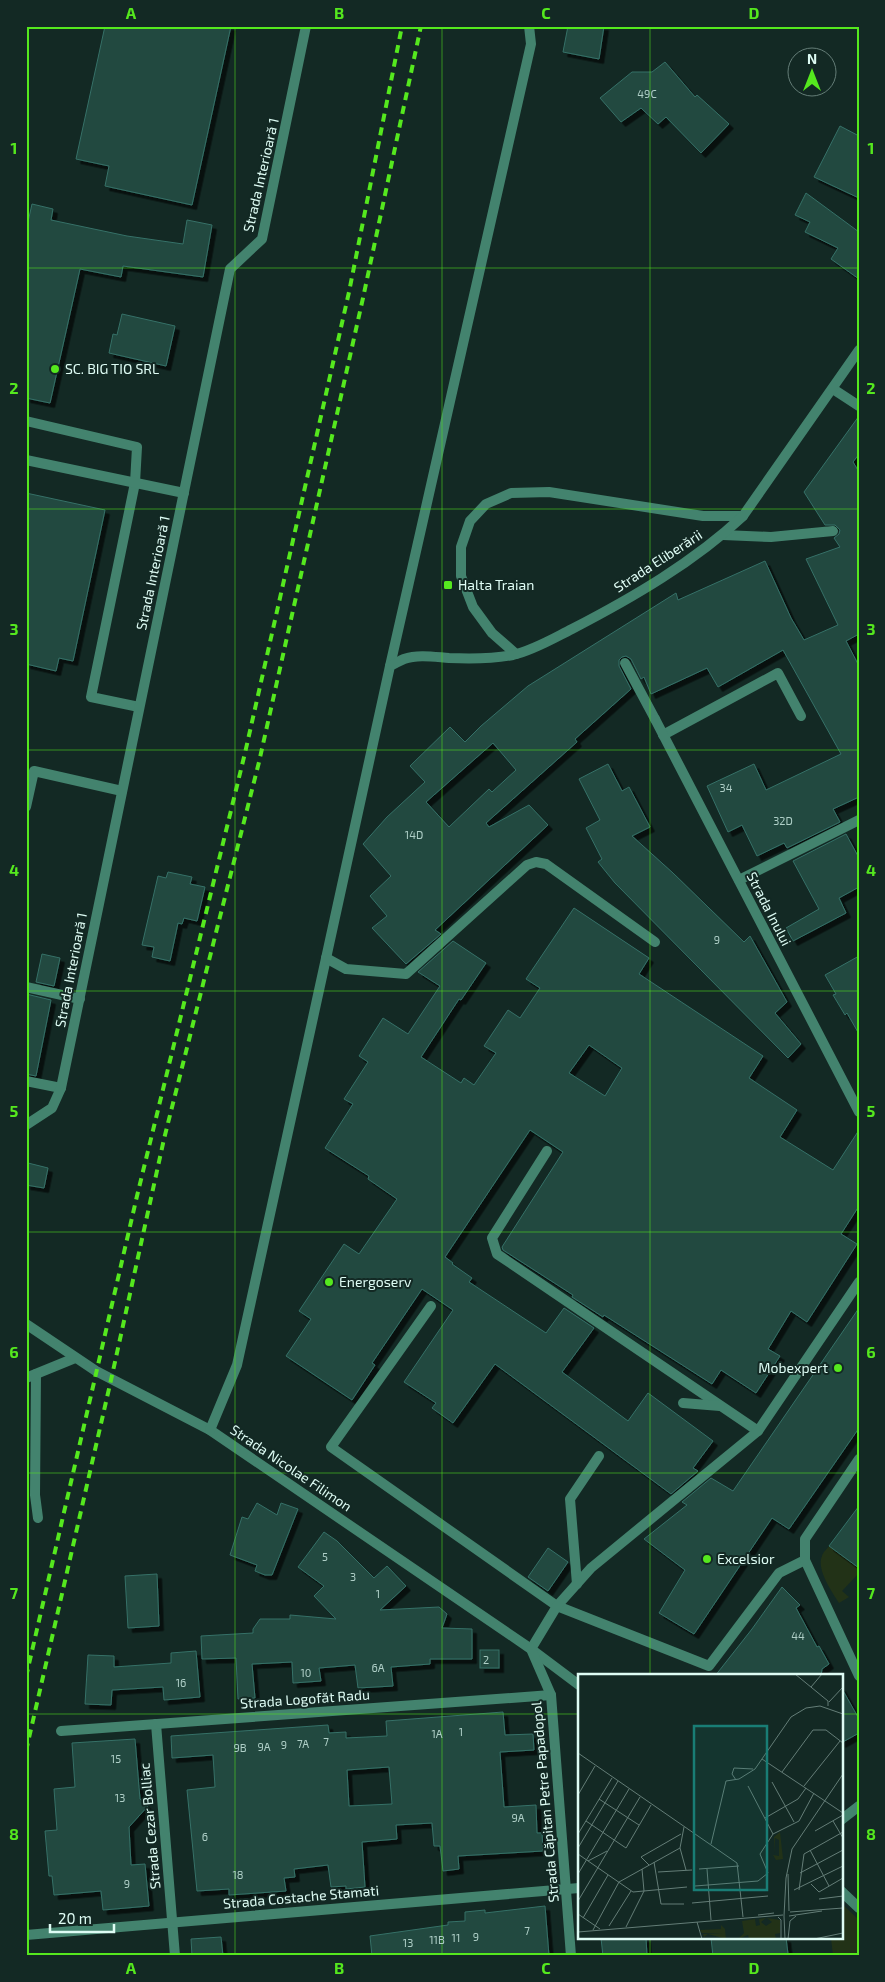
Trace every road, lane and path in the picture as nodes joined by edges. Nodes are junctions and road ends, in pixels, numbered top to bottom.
1 (306, 26) edge
2 (530, 26) edge
3 (859, 350) edge
4 (833, 389) junction
5 (859, 406) edge
6 (26, 420) edge
7 (26, 460) edge
8 (135, 483) junction
9 (184, 493) junction
10 (743, 516) junction
11 (833, 532) dead end
12 (723, 535) junction
13 (516, 654) junction
14 (625, 663) dead end
15 (390, 666) junction
16 (140, 707) junction
17 (801, 716) dead end
18 (663, 735) junction
19 (122, 791) junction
20 (26, 807) edge
21 (859, 820) edge
22 (739, 880) junction
23 (655, 942) dead end
24 (326, 958) junction
25 (26, 988) edge
26 (80, 998) junction
27 (26, 1081) edge
28 (61, 1088) junction
29 (859, 1112) edge
30 (26, 1125) edge
31 (547, 1151) dead end
32 (859, 1282) edge
33 (431, 1306) dead end
34 (26, 1324) edge
35 (75, 1358) junction
36 (31, 1376) edge
37 (683, 1404) dead end
38 (720, 1406) junction
39 (210, 1430) junction
40 (758, 1431) junction
41 (599, 1456) dead end
42 (859, 1459) edge
43 (38, 1518) dead end
44 (805, 1560) junction
45 (577, 1584) junction
46 (557, 1606) junction
47 (531, 1649) junction
48 (859, 1676) edge
49 (578, 1684) edge
50 (551, 1695) junction
51 (156, 1724) junction
52 (61, 1731) dead end
53 (859, 1806) edge
54 (842, 1819) edge
55 (578, 1888) edge
56 (566, 1889) junction
57 (842, 1893) edge
58 (859, 1908) edge
59 (172, 1922) junction
60 (26, 1935) edge
61 (174, 1956) edge
62 (571, 1956) edge

1 - 9 street, Strada Interioară 1
2 - 15 street
3 - 4 street, Strada Eliberării
4 - 5 street
4 - 10 street, Strada Eliberării
6 - 8 street
7 - 8 street
8 - 9 street
8 - 16 street
9 - 16 street, Strada Interioară 1
10 - 12 street, Strada Eliberării
10 - 13 street
11 - 12 street
12 - 13 street, Strada Eliberării
13 - 15 street, Strada Eliberării
14 - 18 street, Strada Inului
15 - 24 street
16 - 19 street, Strada Interioară 1
17 - 18 street
18 - 22 street, Strada Inului
19 - 20 street
19 - 26 street, Strada Interioară 1
21 - 22 street
22 - 29 street, Strada Inului
23 - 24 street
24 - 39 street
25 - 26 street
26 - 28 street, Strada Interioară 1
27 - 28 street
28 - 30 street, Strada Interioară 1
31 - 38 street
32 - 40 street
33 - 46 street
34 - 35 street, Strada Nicolae Filimon
35 - 36 street
35 - 39 street, Strada Nicolae Filimon
36 - 43 street
37 - 38 street
38 - 40 street
39 - 47 street, Strada Nicolae Filimon
40 - 45 street
41 - 45 street
42 - 44 street
44 - 46 street
44 - 48 street
45 - 46 street
46 - 47 street
47 - 49 street, Strada Nicolae Filimon
47 - 50 street, Strada Căpitan Petre Papadopol
50 - 51 street, Strada Logofăt Radu
50 - 56 street, Strada Căpitan Petre Papadopol
51 - 52 street, Strada Logofăt Radu
51 - 59 street, Strada Cezar Bolliac
53 - 54 street
55 - 56 street, Strada Costache Stamati
56 - 59 street, Strada Costache Stamati
56 - 62 street, Strada Căpitan Petre Papadopol
57 - 58 street
59 - 60 street, Strada Costache Stamati
59 - 61 street, Strada Cezar Bolliac

